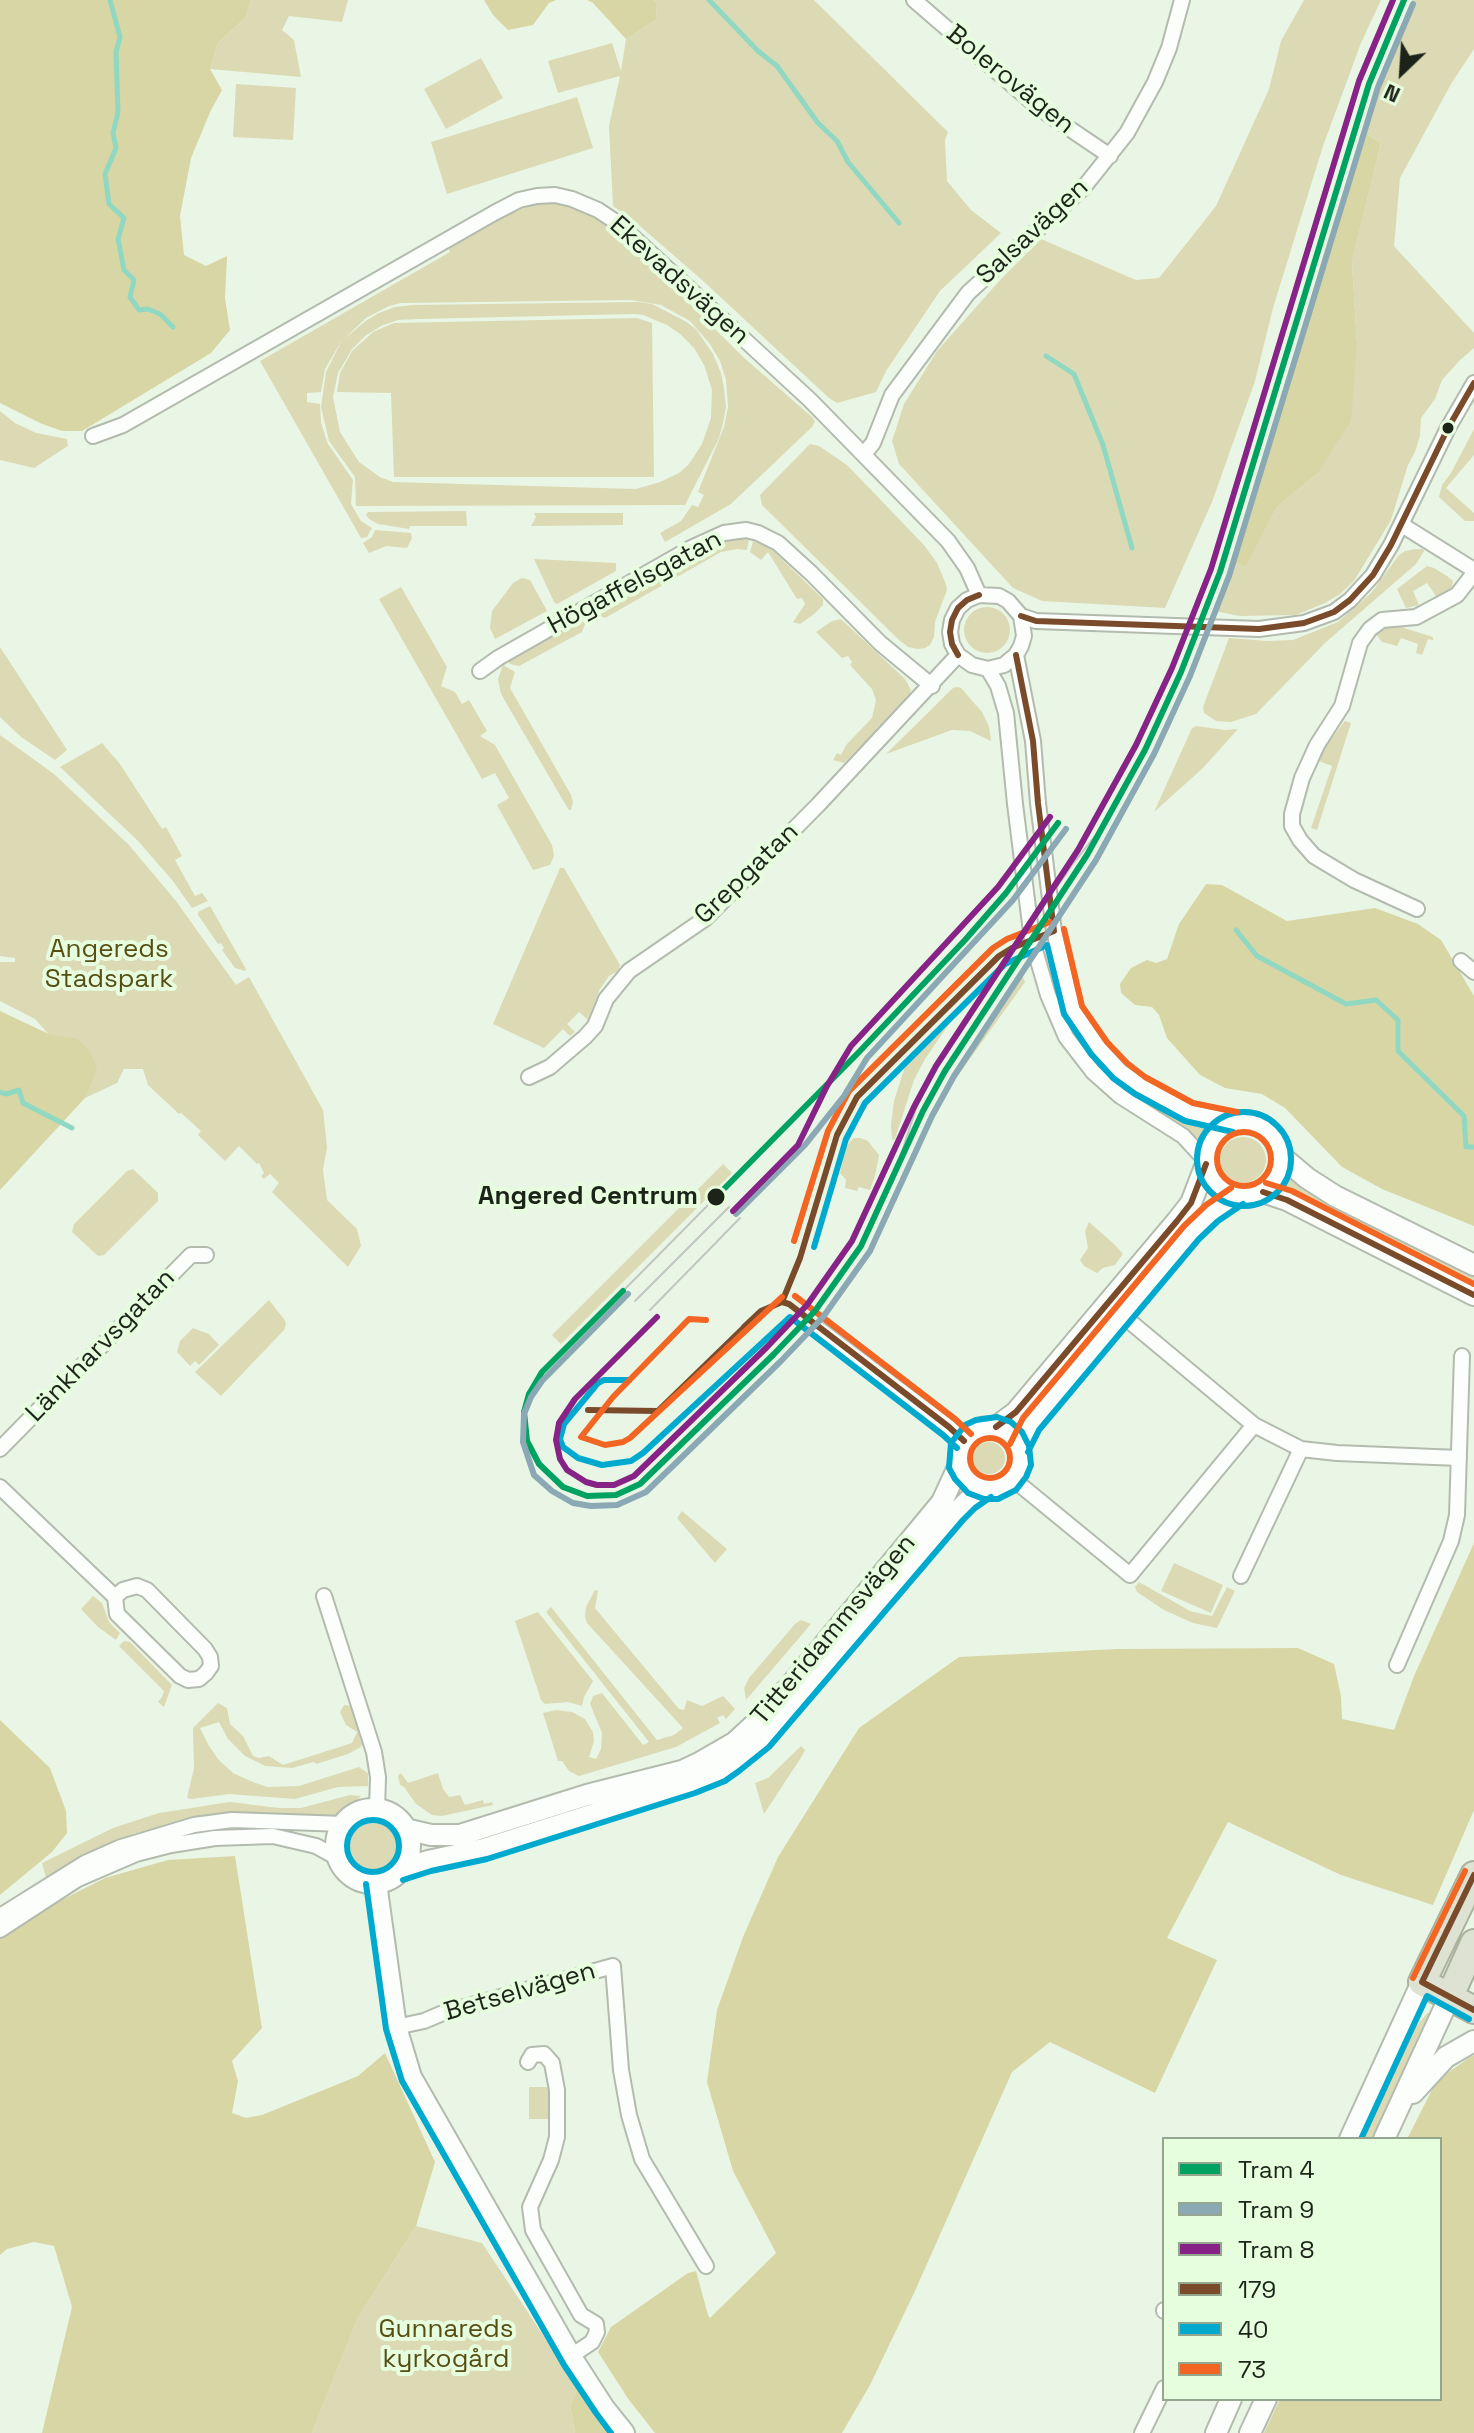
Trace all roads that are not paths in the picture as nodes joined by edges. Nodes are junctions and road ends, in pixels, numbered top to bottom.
1 (914, 0) edge
2 (1182, 0) edge
3 (1110, 156) junction
4 (1474, 383) edge
5 (93, 436) dead end
6 (864, 454) junction
7 (1402, 525) junction
8 (1474, 572) edge
9 (979, 595) junction
10 (1021, 616) junction
11 (958, 655) junction
12 (1016, 655) junction
13 (988, 669) junction
14 (480, 671) dead end
15 (932, 686) junction
16 (1417, 909) dead end
17 (1461, 961) dead end
18 (1474, 972) edge
19 (529, 1077) dead end
20 (1235, 1122) junction
21 (1282, 1157) junction
22 (1206, 1162) junction
23 (1263, 1192) junction
24 (1237, 1196) junction
25 (206, 1255) dead end
26 (1474, 1265) edge
27 (1474, 1295) edge
28 (1122, 1315) junction
29 (819, 1329) dead end
30 (1462, 1356) dead end
31 (1254, 1425) junction
32 (996, 1427) junction
33 (964, 1441) junction
34 (1019, 1448) junction
35 (0, 1449) edge
36 (1301, 1449) junction
37 (1459, 1458) junction
38 (959, 1465) junction
39 (1013, 1479) junction
40 (0, 1487) edge
41 (986, 1489) junction
42 (1241, 1576) dead end
43 (324, 1596) dead end
44 (115, 1597) junction
45 (1397, 1665) dead end
46 (377, 1810) junction
47 (344, 1824) junction
48 (405, 1829) junction
49 (338, 1858) junction
50 (400, 1871) junction
51 (1474, 1875) edge
52 (376, 1883) junction
53 (0, 1916) edge
54 (0, 1930) edge
55 (1474, 1943) edge
56 (1422, 1982) junction
57 (1450, 1996) junction
58 (1474, 2010) edge
59 (396, 2027) junction
60 (1474, 2041) edge
61 (528, 2062) dead end
62 (1388, 2131) edge
63 (1351, 2137) edge
64 (706, 2266) dead end
65 (571, 2356) junction
66 (1162, 2392) edge
67 (1230, 2401) edge
68 (1265, 2401) edge
69 (624, 2433) edge
70 (1142, 2433) edge
71 (1216, 2433) edge
72 (1250, 2433) edge

1 - 3 street, Bolerovägen
2 - 3 street, Salsavägen
3 - 6 street, Salsavägen
4 - 7 street
5 - 6 street, Ekevadsvägen
6 - 9 street, Ekevadsvägen
7 - 8 street
7 - 10 street
8 - 16 street
9 - 10 street
9 - 11 street
10 - 12 street
11 - 13 street
11 - 15 street, Grepgatan
12 - 13 street
12 - 20 street, bridge
13 - 22 street, bridge
14 - 15 street, Högaffelsgatan
15 - 19 street, Grepgatan
17 - 18 street
20 - 21 street
20 - 22 street
21 - 23 street
21 - 26 street
22 - 24 street
22 - 32 street
23 - 24 street
23 - 27 street
24 - 28 street
25 - 35 street, Länkharvsgatan
28 - 31 street
28 - 34 street
29 - 33 street
30 - 37 street
31 - 36 street
31 - 39 street
32 - 33 street
32 - 34 street
33 - 38 street
34 - 39 street
36 - 37 street
36 - 42 street
37 - 45 street
38 - 41 street
38 - 48 street, Titteridammsvägen
39 - 41 street
40 - 44 street
41 - 50 street, Titteridammsvägen
43 - 46 street
44 - 44 street
46 - 47 street
46 - 48 street
47 - 49 street
47 - 53 street
48 - 50 street
49 - 52 street
49 - 54 street
50 - 52 street
51 - 56 highway
52 - 59 street
55 - 57 highway
56 - 57 highway
56 - 63 street
57 - 58 highway
57 - 62 street
59 - 64 street, Betselvägen
59 - 65 street
60 - 62 street
61 - 65 street
65 - 69 street
66 - 70 street
67 - 71 street
68 - 72 street

